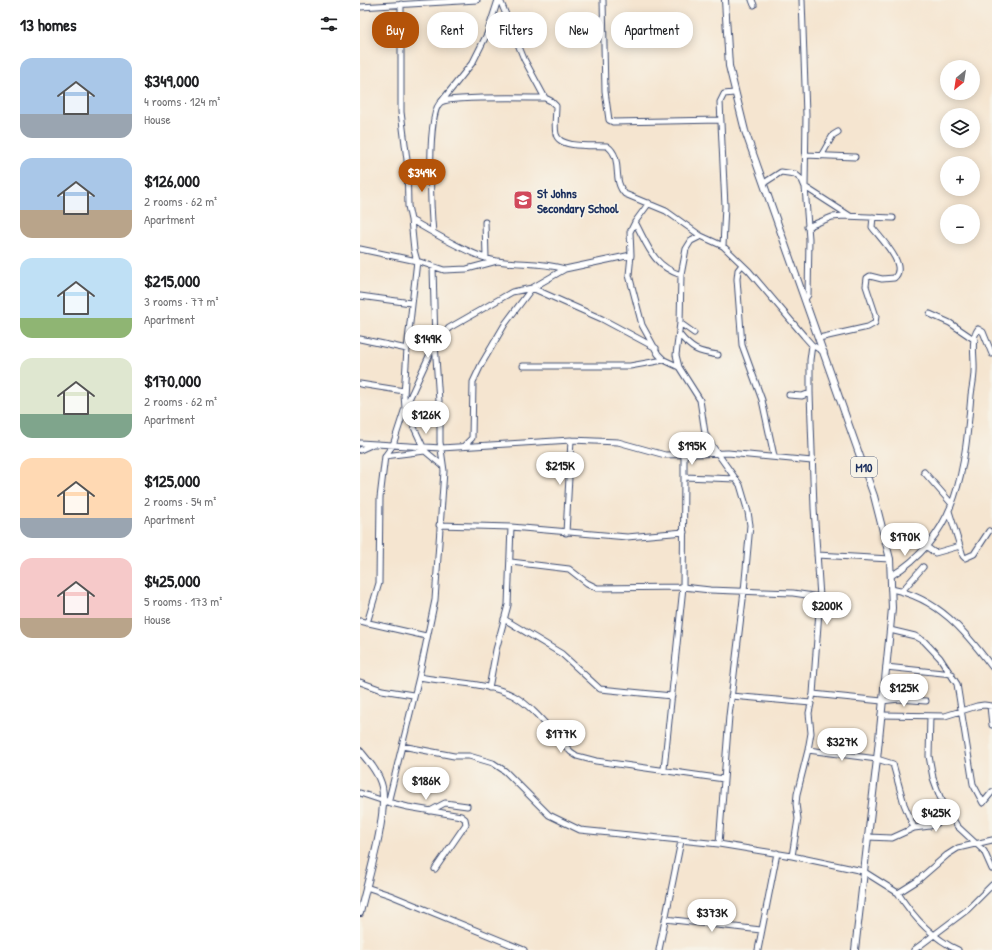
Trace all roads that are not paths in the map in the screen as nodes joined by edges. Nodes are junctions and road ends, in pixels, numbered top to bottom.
1 (477, 0) edge
2 (499, 0) edge
3 (603, 0) edge
4 (726, 0) edge
5 (802, 0) edge
6 (401, 4) junction
7 (360, 7) edge
8 (734, 93) junction
9 (545, 98) junction
10 (441, 102) junction
11 (721, 120) junction
12 (838, 132) dead end
13 (805, 155) junction
14 (821, 156) junction
15 (855, 157) dead end
16 (764, 183) junction
17 (805, 187) junction
18 (649, 203) junction
19 (850, 216) junction
20 (873, 217) junction
21 (893, 218) dead end
22 (411, 220) junction
23 (485, 222) dead end
24 (635, 222) junction
25 (807, 227) junction
26 (432, 232) junction
27 (701, 236) junction
28 (723, 246) junction
29 (360, 249) edge
30 (631, 255) junction
31 (486, 258) junction
32 (417, 261) junction
33 (497, 261) junction
34 (742, 265) junction
35 (434, 267) junction
36 (565, 269) junction
37 (682, 276) junction
38 (532, 288) junction
39 (360, 296) edge
40 (805, 299) junction
41 (411, 303) junction
42 (930, 314) dead end
43 (680, 323) junction
44 (694, 333) dead end
45 (679, 334) junction
46 (820, 338) junction
47 (360, 339) edge
48 (974, 340) junction
49 (435, 343) junction
50 (812, 345) junction
51 (656, 348) junction
52 (407, 349) junction
53 (825, 352) junction
54 (992, 354) edge
55 (718, 356) dead end
56 (664, 360) junction
57 (523, 366) dead end
58 (679, 367) junction
59 (360, 384) edge
60 (404, 390) junction
61 (810, 393) junction
62 (788, 395) dead end
63 (405, 408) junction
64 (571, 440) junction
65 (360, 443) edge
66 (372, 445) junction
67 (394, 445) junction
68 (464, 446) junction
69 (441, 448) junction
70 (424, 449) junction
71 (360, 450) edge
72 (717, 454) junction
73 (684, 455) junction
74 (385, 456) junction
75 (774, 456) junction
76 (812, 461) junction
77 (443, 466) junction
78 (924, 472) dead end
79 (684, 477) junction
80 (736, 479) junction
81 (951, 503) junction
82 (949, 511) junction
83 (439, 525) junction
84 (511, 527) junction
85 (989, 531) dead end
86 (684, 532) junction
87 (566, 533) junction
88 (960, 546) junction
89 (927, 547) junction
90 (817, 555) junction
91 (890, 559) junction
92 (511, 562) junction
93 (923, 567) dead end
94 (891, 576) junction
95 (683, 587) junction
96 (891, 588) junction
97 (744, 591) junction
98 (902, 591) junction
99 (820, 597) junction
100 (504, 618) junction
101 (360, 621) edge
102 (367, 623) junction
103 (890, 630) junction
104 (426, 636) junction
105 (992, 667) edge
106 (886, 668) junction
107 (952, 674) junction
108 (419, 677) junction
109 (360, 682) edge
110 (489, 688) junction
111 (813, 694) junction
112 (413, 695) junction
113 (672, 696) junction
114 (731, 696) junction
115 (882, 700) junction
116 (926, 701) dead end
117 (811, 703) junction
118 (991, 706) edge
119 (962, 711) junction
120 (881, 715) junction
121 (930, 716) junction
122 (992, 725) edge
123 (402, 746) junction
124 (808, 750) junction
125 (361, 753) edge
126 (877, 758) junction
127 (664, 769) junction
128 (724, 779) junction
129 (992, 792) edge
130 (360, 793) edge
131 (385, 801) junction
132 (467, 806) dead end
133 (430, 811) junction
134 (952, 817) junction
135 (914, 828) junction
136 (867, 837) junction
137 (992, 840) edge
138 (680, 841) junction
139 (719, 844) junction
140 (978, 844) junction
141 (777, 853) junction
142 (792, 856) junction
143 (435, 869) dead end
144 (992, 869) edge
145 (863, 871) junction
146 (992, 885) edge
147 (366, 887) junction
148 (898, 893) junction
149 (360, 913) edge
150 (665, 919) junction
151 (761, 930) junction
152 (935, 936) junction
153 (524, 950) edge
154 (659, 950) edge
155 (758, 950) edge
156 (855, 950) edge
157 (914, 950) edge
158 (958, 950) edge

1 - 6 street
2 - 9 street
2 - 10 street
3 - 11 street
4 - 8 main road, M10
5 - 13 street
6 - 7 street
6 - 22 street
8 - 11 street
8 - 16 main road, M10
9 - 10 street
9 - 18 street
10 - 26 street
11 - 28 street
12 - 14 street
13 - 14 street
13 - 17 street
14 - 15 street
16 - 17 street
16 - 40 main road, M10
17 - 19 street
17 - 25 street
18 - 24 street
18 - 27 street
19 - 20 street
19 - 25 street
20 - 21 street
20 - 46 street
22 - 26 street
22 - 32 street
23 - 31 street
24 - 30 street
24 - 37 street
25 - 40 street
26 - 31 street
27 - 28 street
27 - 37 street
28 - 34 street
29 - 32 street
30 - 36 street
30 - 51 street
31 - 33 street
32 - 35 street
32 - 41 street
33 - 35 street
33 - 36 street
34 - 50 street
34 - 75 street
35 - 49 street
36 - 38 street
37 - 43 street
38 - 49 street
38 - 51 street
38 - 68 street
39 - 41 street
40 - 46 main road, M10
41 - 52 street
42 - 48 street
43 - 44 street
43 - 45 street
45 - 55 street
45 - 58 street
46 - 53 main road, M10
47 - 52 street
48 - 54 street
48 - 81 street
49 - 63 street
49 - 69 street
50 - 53 street
50 - 61 street
51 - 56 street
52 - 60 street
53 - 91 main road, M10
56 - 57 street
56 - 58 street
58 - 72 street
59 - 60 street
60 - 63 street
61 - 62 street
61 - 76 street
63 - 67 street
63 - 70 street
64 - 68 street
64 - 73 street
64 - 87 street
65 - 66 street
66 - 67 street
66 - 71 street
67 - 70 street
67 - 74 street
68 - 69 street
69 - 70 street
69 - 77 street
70 - 74 street
70 - 77 street
72 - 73 street
72 - 75 street
72 - 80 street
73 - 79 street
74 - 102 street
75 - 76 street
76 - 90 street
77 - 83 street
78 - 81 street
79 - 80 street
79 - 86 street
80 - 97 street
81 - 82 street
82 - 88 street
82 - 89 street
83 - 84 street
83 - 104 street
84 - 87 street
84 - 92 street
85 - 88 street
86 - 87 street
86 - 95 street
88 - 89 street
89 - 94 street
90 - 91 street
90 - 99 street
91 - 94 main road, M10
92 - 95 street
92 - 100 street
93 - 98 street
94 - 96 main road, M10
95 - 97 street
95 - 113 street
96 - 98 street
96 - 103 main road, M10
97 - 99 street
97 - 114 street
98 - 105 street
99 - 111 street
100 - 110 street
100 - 113 street
101 - 102 street
102 - 104 street
103 - 106 main road, M10
103 - 107 street
104 - 108 street
106 - 107 street
106 - 115 main road, M10
107 - 119 street
108 - 110 street
108 - 112 street
109 - 112 street
110 - 127 street
111 - 115 street
111 - 117 street
112 - 123 street
113 - 127 street
114 - 117 street
114 - 128 street
115 - 116 street
115 - 120 main road, M10
117 - 124 street
118 - 119 street
118 - 122 street
119 - 121 street
119 - 129 street
120 - 121 street
120 - 126 main road, M10
121 - 134 street
123 - 131 street
123 - 138 street
124 - 126 street
124 - 142 street
125 - 131 main road
126 - 135 street
126 - 136 main road, M10
127 - 128 street
128 - 139 street
130 - 131 street
131 - 133 street
131 - 147 main road
132 - 133 street
133 - 143 street
134 - 135 street
134 - 140 street
135 - 136 street
136 - 145 main road, M10
137 - 140 street
138 - 139 street
138 - 150 street
139 - 141 street
140 - 144 street
140 - 148 street
141 - 142 street
141 - 151 street
142 - 145 street
145 - 148 street
145 - 156 main road, M10
146 - 152 street
147 - 149 main road
147 - 153 street
148 - 152 street
150 - 151 street
150 - 154 street
151 - 155 street
152 - 157 street
152 - 158 street

